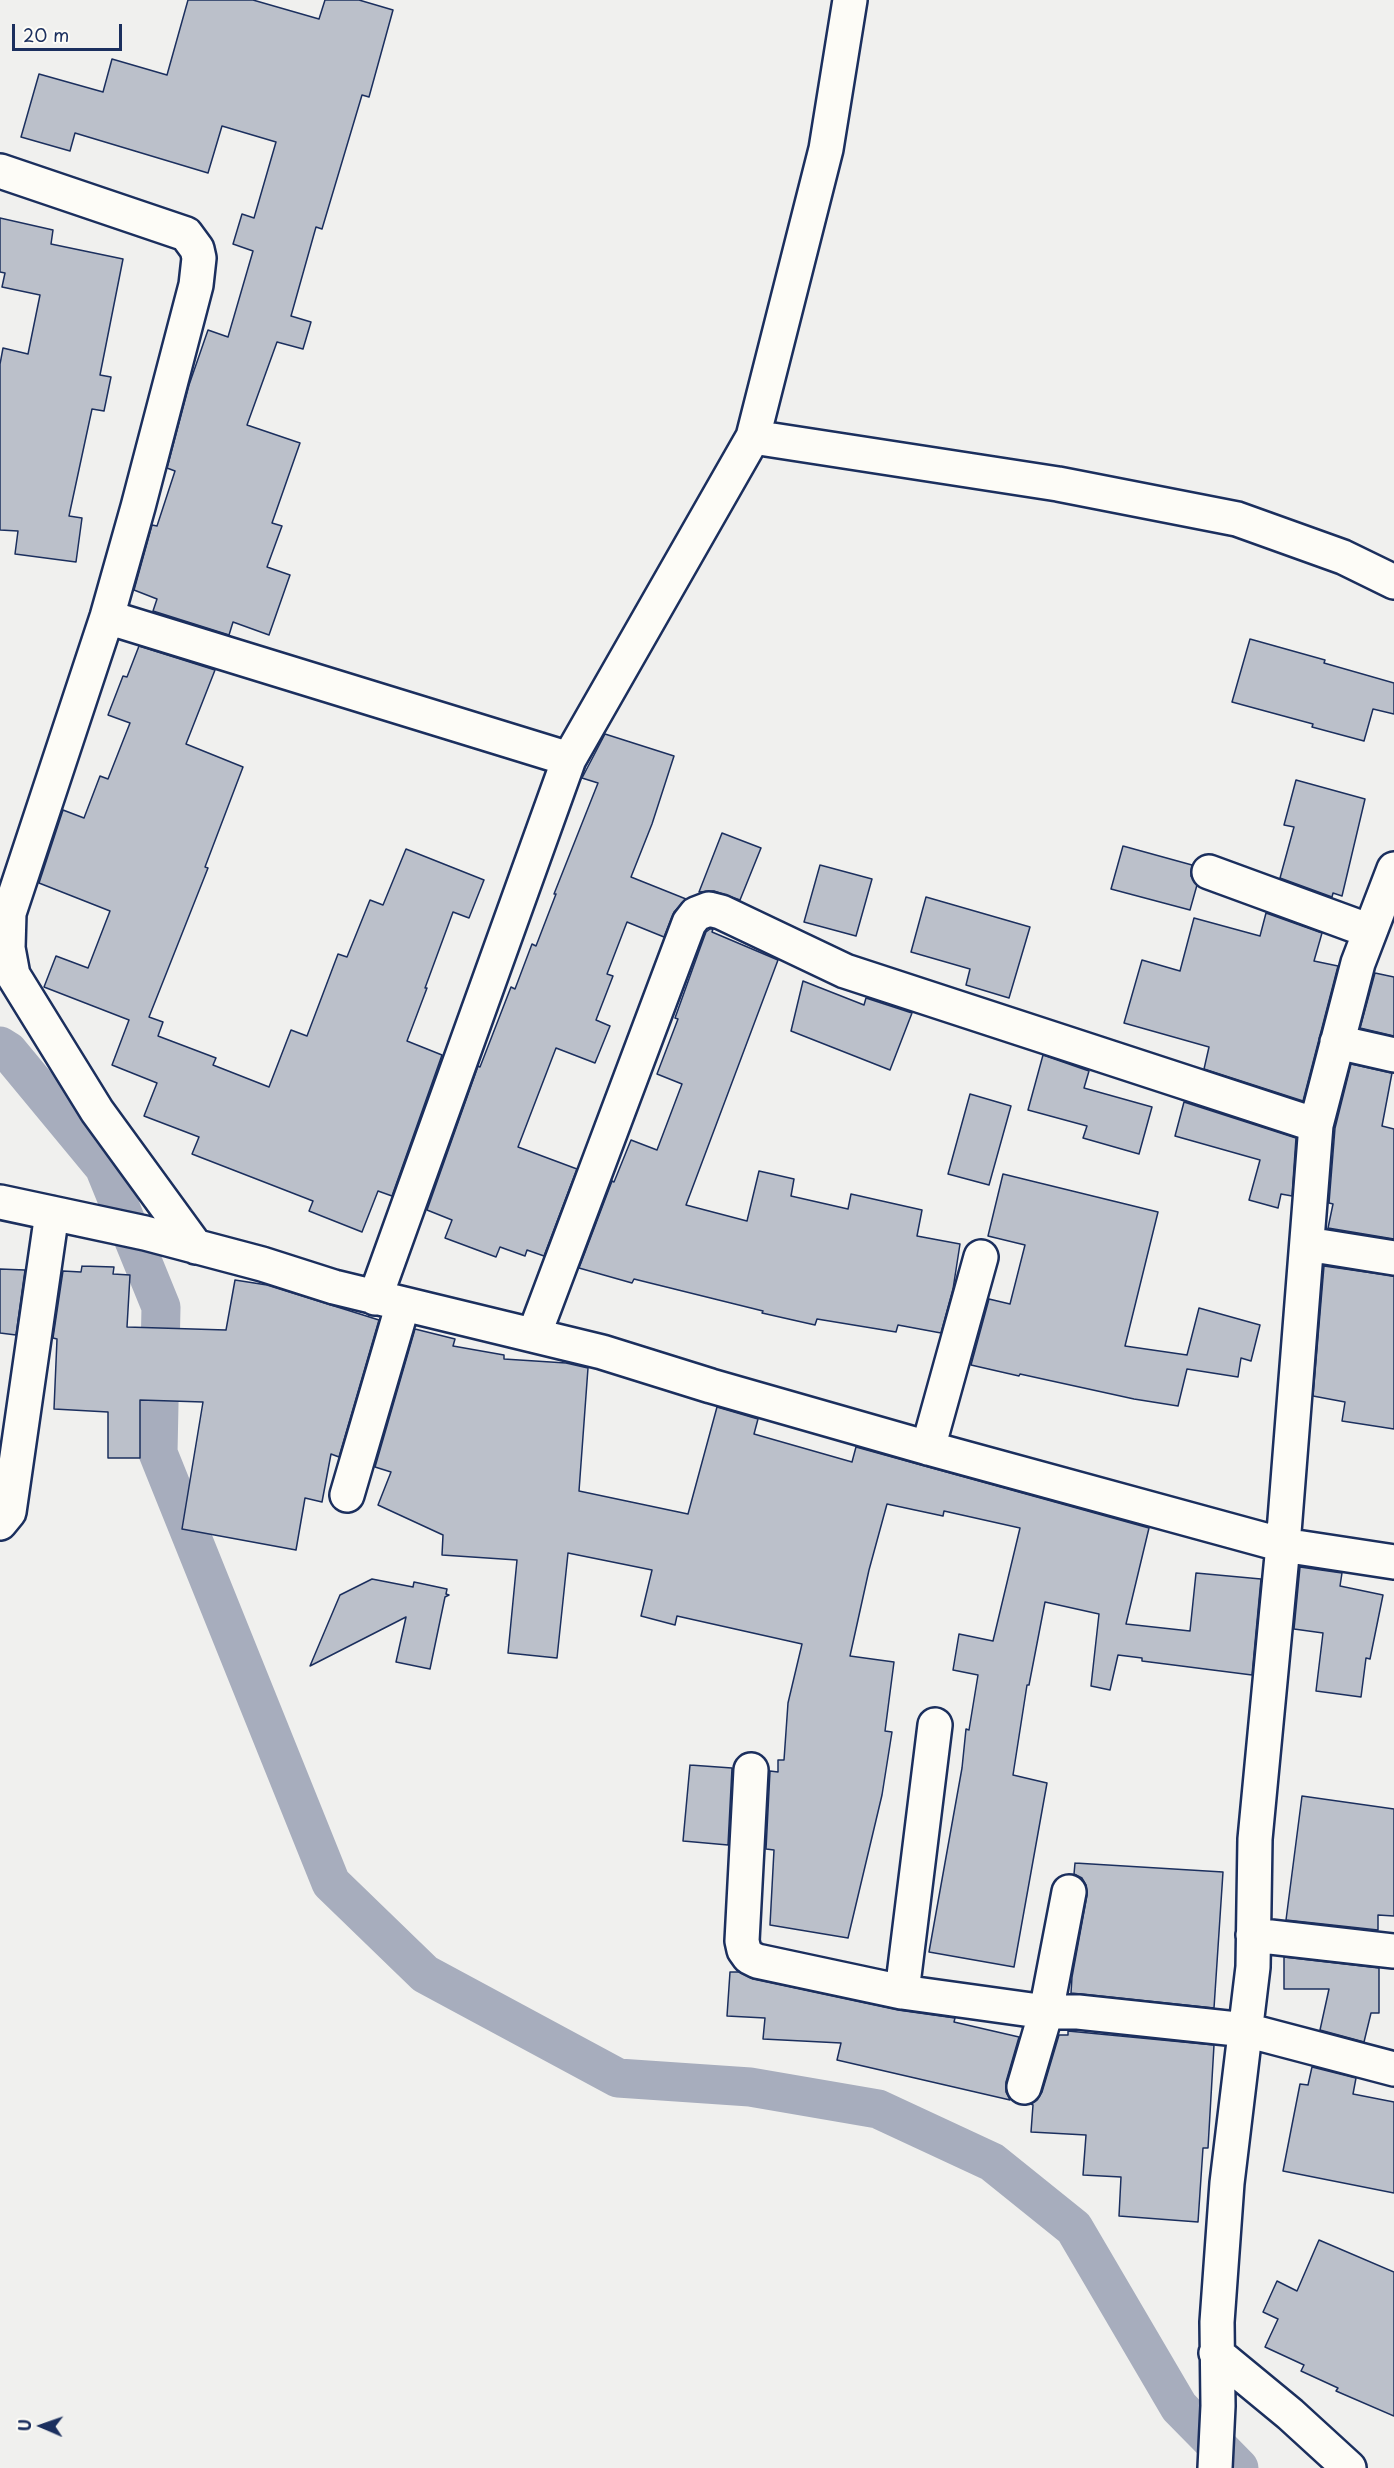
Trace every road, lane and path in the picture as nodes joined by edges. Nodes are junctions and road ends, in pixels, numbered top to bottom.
1 (850, 0) edge
2 (0, 171) edge
3 (753, 437) junction
4 (1394, 582) edge
5 (107, 617) junction
6 (570, 759) junction
7 (1394, 870) edge
8 (1209, 872) dead end
9 (1370, 931) junction
10 (1337, 1042) junction
11 (1394, 1055) edge
12 (1316, 1125) junction
13 (0, 1203) edge
14 (67, 1216) junction
15 (1307, 1244) junction
16 (196, 1247) junction
17 (981, 1257) dead end
18 (1394, 1258) edge
19 (389, 1301) junction
20 (534, 1335) junction
21 (928, 1448) junction
22 (347, 1495) dead end
23 (0, 1523) edge
24 (1283, 1545) junction
25 (1394, 1562) edge
26 (935, 1725) dead end
27 (751, 1770) dead end
28 (1069, 1892) dead end
29 (1253, 1935) junction
30 (1394, 1951) edge
31 (902, 1992) junction
32 (1046, 2012) junction
33 (1246, 2030) junction
34 (1394, 2069) edge
35 (1024, 2087) dead end
36 (1216, 2353) junction
37 (1215, 2468) edge
38 (1349, 2468) edge

1 - 3 street
2 - 5 street
3 - 4 street
3 - 6 street
5 - 6 street
5 - 16 street
6 - 19 street
7 - 9 street
8 - 9 street
9 - 10 street
10 - 11 street
10 - 12 street
12 - 15 street
12 - 20 street
13 - 14 street
14 - 16 street
14 - 23 street
15 - 18 street
15 - 24 street
16 - 19 street
17 - 21 street
19 - 20 street
19 - 22 street
20 - 21 street
21 - 24 street
24 - 25 street
24 - 29 street
26 - 31 street
27 - 31 street
28 - 32 street
29 - 30 street
29 - 33 street
31 - 32 street
32 - 33 street
32 - 35 street
33 - 34 street
33 - 36 street
36 - 37 street
36 - 38 street

